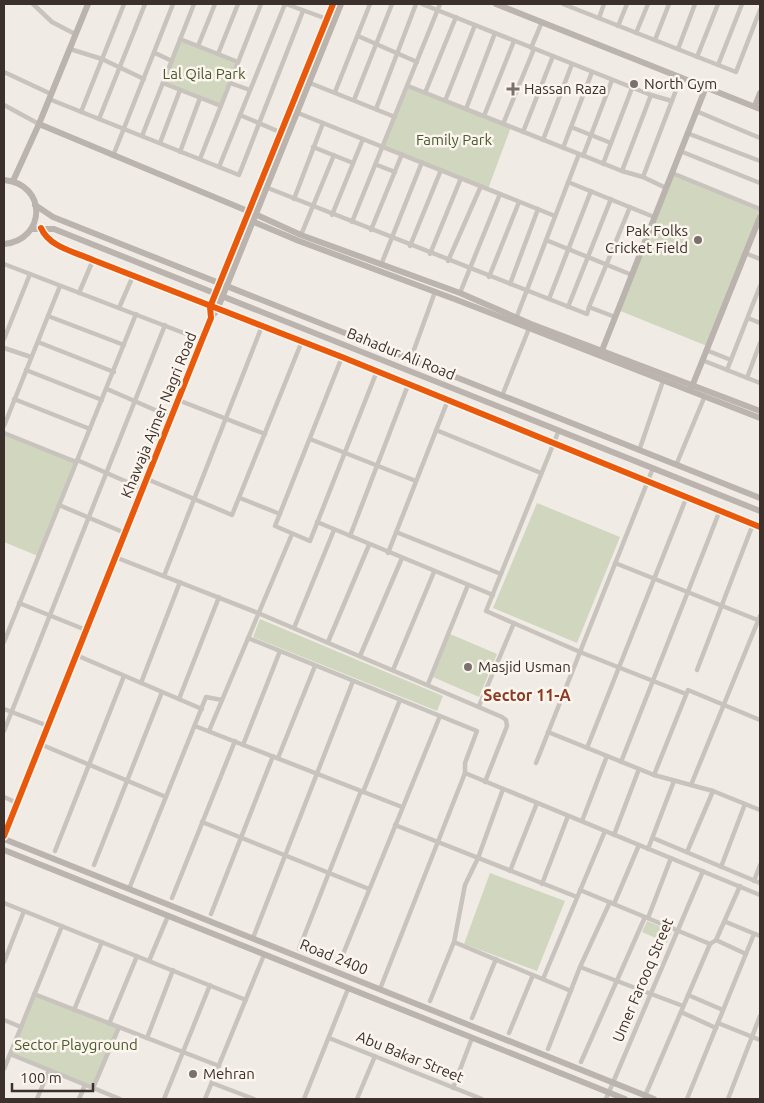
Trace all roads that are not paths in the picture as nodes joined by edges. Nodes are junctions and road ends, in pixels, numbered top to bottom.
1 (34, 4) edge
2 (88, 4) edge
3 (124, 4) edge
4 (145, 4) edge
5 (173, 4) edge
6 (194, 4) edge
7 (215, 4) edge
8 (238, 4) edge
9 (261, 4) edge
10 (285, 4) edge
11 (302, 4) edge
12 (333, 4) edge
13 (341, 4) edge
14 (370, 4) edge
15 (392, 4) edge
16 (416, 4) edge
17 (422, 4) edge
18 (440, 4) edge
19 (496, 4) edge
20 (563, 4) edge
21 (581, 4) edge
22 (604, 4) edge
23 (627, 4) edge
24 (648, 4) edge
25 (670, 4) edge
26 (695, 4) edge
27 (718, 4) edge
28 (742, 4) edge
29 (510, 6) edge
30 (302, 10) junction
31 (438, 10) junction
32 (578, 10) junction
33 (760, 10) edge
34 (456, 17) junction
35 (326, 18) junction
36 (599, 18) junction
37 (542, 22) junction
38 (475, 25) junction
39 (618, 26) junction
40 (495, 33) junction
41 (636, 33) junction
42 (75, 34) junction
43 (358, 36) junction
44 (180, 39) junction
45 (655, 40) junction
46 (514, 41) junction
47 (377, 44) junction
48 (198, 46) junction
49 (70, 48) junction
50 (533, 49) junction
51 (678, 49) junction
52 (397, 52) junction
53 (155, 53) junction
54 (218, 54) junction
55 (553, 56) junction
56 (697, 57) junction
57 (102, 59) junction
58 (172, 61) junction
59 (238, 62) junction
60 (417, 62) junction
61 (572, 64) junction
62 (718, 65) junction
63 (120, 68) junction
64 (4, 72) edge
65 (592, 72) junction
66 (681, 77) junction
67 (144, 79) junction
68 (612, 80) junction
69 (163, 83) junction
70 (230, 83) junction
71 (310, 83) junction
72 (408, 86) junction
73 (706, 87) junction
74 (632, 88) junction
75 (180, 90) junction
76 (250, 90) junction
77 (335, 92) junction
78 (425, 93) junction
79 (760, 93) edge
80 (651, 95) junction
81 (50, 96) junction
82 (200, 98) junction
83 (354, 100) junction
84 (445, 101) junction
85 (672, 101) junction
86 (4, 106) edge
87 (221, 106) junction
88 (758, 108) edge
89 (376, 109) junction
90 (466, 109) junction
91 (81, 112) junction
92 (298, 112) junction
93 (696, 112) junction
94 (240, 115) junction
95 (484, 116) junction
96 (395, 117) junction
97 (99, 119) junction
98 (259, 123) junction
99 (323, 123) junction
100 (39, 124) junction
101 (503, 124) junction
102 (571, 127) junction
103 (124, 129) junction
104 (523, 132) junction
105 (282, 133) junction
106 (688, 133) junction
107 (591, 135) junction
108 (142, 136) junction
109 (760, 138) edge
110 (363, 139) junction
111 (543, 140) junction
112 (160, 143) junction
113 (611, 143) junction
114 (313, 147) junction
115 (384, 147) junction
116 (563, 148) junction
117 (680, 151) junction
118 (180, 152) junction
119 (402, 154) junction
120 (334, 155) junction
121 (581, 155) junction
122 (113, 156) junction
123 (200, 160) junction
124 (760, 161) edge
125 (422, 162) junction
126 (353, 163) junction
127 (603, 164) junction
128 (376, 165) junction
129 (220, 167) junction
130 (441, 170) junction
131 (622, 171) junction
132 (394, 172) junction
133 (672, 173) junction
134 (643, 177) junction
135 (461, 178) junction
136 (4, 180) edge
137 (13, 181) junction
138 (568, 182) junction
139 (760, 183) edge
140 (481, 186) junction
141 (268, 188) junction
142 (666, 188) junction
143 (591, 191) junction
144 (500, 194) junction
145 (294, 199) junction
146 (611, 199) junction
147 (519, 202) junction
148 (36, 205) junction
149 (312, 207) junction
150 (630, 207) junction
151 (538, 209) junction
152 (760, 209) edge
153 (250, 212) junction
154 (332, 214) junction
155 (257, 215) junction
156 (556, 216) junction
157 (760, 216) edge
158 (654, 217) junction
159 (254, 222) junction
160 (352, 222) junction
161 (759, 225) edge
162 (41, 228) junction
163 (31, 229) junction
164 (371, 230) junction
165 (301, 235) junction
166 (392, 238) junction
167 (546, 240) junction
168 (4, 244) edge
169 (410, 246) junction
170 (568, 249) junction
171 (746, 253) junction
172 (430, 254) junction
173 (588, 257) junction
174 (760, 259) edge
175 (93, 260) junction
176 (448, 261) junction
177 (4, 264) edge
178 (607, 264) junction
179 (381, 265) junction
180 (470, 269) junction
181 (30, 274) junction
182 (632, 275) junction
183 (133, 276) junction
184 (489, 276) junction
185 (220, 284) junction
186 (510, 284) junction
187 (60, 286) junction
188 (760, 286) edge
189 (227, 287) junction
190 (527, 290) junction
191 (435, 292) junction
192 (80, 293) junction
193 (460, 293) junction
194 (216, 294) junction
195 (223, 297) junction
196 (549, 299) junction
197 (568, 307) junction
198 (589, 307) junction
199 (119, 308) junction
200 (214, 308) junction
201 (136, 314) junction
202 (48, 316) junction
203 (517, 316) junction
204 (615, 317) junction
205 (748, 318) junction
206 (760, 323) edge
207 (165, 325) junction
208 (262, 326) junction
209 (530, 326) junction
210 (4, 339) edge
211 (202, 340) junction
212 (38, 342) junction
213 (302, 342) junction
214 (760, 343) edge
215 (124, 345) junction
216 (4, 348) edge
217 (706, 350) junction
218 (601, 353) junction
219 (32, 357) junction
220 (342, 357) junction
221 (411, 358) junction
222 (702, 360) junction
223 (731, 360) junction
224 (26, 370) junction
225 (727, 370) junction
226 (377, 371) junction
227 (114, 372) junction
228 (747, 378) junction
229 (663, 381) junction
230 (760, 383) edge
231 (408, 385) junction
232 (106, 389) junction
233 (690, 389) junction
234 (502, 396) junction
235 (704, 398) junction
236 (14, 399) junction
237 (102, 400) junction
238 (178, 400) junction
239 (448, 400) junction
240 (136, 402) junction
241 (760, 411) edge
242 (171, 417) junction
243 (225, 418) junction
244 (760, 418) edge
245 (4, 426) edge
246 (90, 430) junction
247 (436, 430) junction
248 (559, 430) junction
249 (4, 433) edge
250 (265, 434) junction
251 (310, 439) junction
252 (620, 440) junction
253 (553, 444) junction
254 (640, 448) junction
255 (615, 452) junction
256 (344, 453) junction
257 (76, 461) junction
258 (677, 463) junction
259 (378, 466) junction
260 (653, 468) junction
261 (108, 473) junction
262 (541, 473) junction
263 (147, 479) junction
264 (416, 481) junction
265 (647, 482) junction
266 (144, 488) junction
267 (687, 496) junction
268 (240, 498) junction
269 (760, 498) edge
270 (194, 499) junction
271 (59, 505) junction
272 (720, 510) junction
273 (760, 511) edge
274 (280, 514) junction
275 (88, 518) junction
276 (317, 522) junction
277 (753, 524) junction
278 (760, 527) edge
279 (334, 530) junction
280 (125, 532) junction
281 (396, 532) junction
282 (292, 534) junction
283 (350, 536) junction
284 (370, 545) junction
285 (388, 553) junction
286 (115, 557) junction
287 (402, 558) junction
288 (615, 563) junction
289 (434, 572) junction
290 (501, 574) junction
291 (164, 576) junction
292 (655, 579) junction
293 (180, 582) junction
294 (468, 585) junction
295 (688, 592) junction
296 (493, 595) junction
297 (219, 597) junction
298 (19, 603) junction
299 (721, 606) junction
300 (258, 613) junction
301 (50, 616) junction
302 (760, 619) edge
303 (514, 624) junction
304 (4, 626) edge
305 (9, 628) junction
306 (294, 628) junction
307 (86, 630) junction
308 (248, 638) junction
309 (4, 642) edge
310 (328, 642) junction
311 (280, 652) junction
312 (580, 652) junction
313 (76, 655) junction
314 (360, 656) junction
315 (315, 666) junction
316 (619, 668) junction
317 (394, 670) junction
318 (697, 670) dead end
319 (124, 676) junction
320 (653, 681) junction
321 (354, 682) junction
322 (141, 683) junction
323 (428, 684) junction
324 (162, 692) junction
325 (686, 694) junction
326 (179, 699) junction
327 (222, 700) junction
328 (400, 700) junction
329 (722, 704) junction
330 (479, 706) junction
331 (4, 709) edge
332 (202, 709) junction
333 (11, 712) junction
334 (440, 716) junction
335 (760, 720) edge
336 (48, 726) junction
337 (195, 726) junction
338 (4, 731) edge
339 (209, 731) junction
340 (548, 732) junction
341 (236, 742) junction
342 (40, 744) junction
343 (243, 744) junction
344 (587, 748) junction
345 (607, 756) junction
346 (276, 757) junction
347 (621, 762) junction
348 (536, 763) dead end
349 (88, 764) junction
350 (639, 769) junction
351 (317, 773) junction
352 (465, 773) junction
353 (654, 775) junction
354 (126, 780) junction
355 (674, 781) junction
356 (485, 782) junction
357 (691, 785) junction
358 (503, 789) junction
359 (362, 791) junction
360 (713, 791) junction
361 (4, 797) edge
362 (166, 797) junction
363 (17, 803) junction
364 (538, 803) junction
365 (745, 804) junction
366 (402, 807) junction
367 (760, 810) edge
368 (568, 816) junction
369 (582, 821) junction
370 (202, 822) junction
371 (395, 826) junction
372 (605, 831) junction
373 (614, 834) junction
374 (4, 837) edge
375 (242, 837) junction
376 (653, 838) junction
377 (437, 841) junction
378 (639, 845) junction
379 (648, 848) junction
380 (4, 850) edge
381 (55, 851) dead end
382 (687, 852) junction
383 (285, 854) junction
384 (478, 858) junction
385 (671, 858) junction
386 (94, 865) dead end
387 (760, 865) edge
388 (722, 867) junction
389 (510, 871) junction
390 (703, 871) junction
391 (329, 872) junction
392 (754, 881) junction
393 (760, 883) edge
394 (542, 884) junction
395 (740, 886) junction
396 (129, 889) junction
397 (369, 889) junction
398 (580, 890) junction
399 (760, 895) edge
400 (577, 897) junction
401 (172, 898) dead end
402 (4, 903) edge
403 (612, 903) junction
404 (24, 911) junction
405 (211, 914) dead end
406 (168, 916) junction
407 (647, 918) junction
408 (726, 922) junction
409 (62, 926) junction
410 (677, 931) junction
411 (754, 934) junction
412 (760, 936) edge
413 (253, 938) junction
414 (716, 940) junction
415 (102, 942) junction
416 (454, 942) junction
417 (710, 944) junction
418 (299, 949) dead end
419 (746, 954) junction
420 (264, 955) junction
421 (138, 956) junction
422 (303, 958) junction
423 (496, 959) junction
424 (149, 961) junction
425 (4, 962) edge
426 (339, 964) dead end
427 (580, 967) junction
428 (300, 968) junction
429 (173, 970) junction
430 (533, 974) junction
431 (543, 979) junction
432 (617, 981) junction
433 (210, 985) junction
434 (348, 988) junction
435 (380, 989) junction
436 (571, 991) junction
437 (34, 994) junction
438 (650, 994) junction
439 (688, 995) junction
440 (246, 1000) junction
441 (430, 1001) dead end
442 (683, 1006) junction
443 (74, 1010) junction
444 (723, 1010) junction
445 (680, 1012) junction
446 (760, 1016) edge
447 (472, 1018) dead end
448 (4, 1020) edge
449 (109, 1024) junction
450 (717, 1025) junction
451 (21, 1027) junction
452 (119, 1028) junction
453 (509, 1033) dead end
454 (752, 1037) junction
455 (146, 1038) junction
456 (329, 1038) junction
457 (472, 1038) junction
458 (760, 1040) edge
459 (548, 1049) dead end
460 (184, 1053) junction
461 (10, 1054) junction
462 (374, 1056) junction
463 (581, 1062) dead end
464 (219, 1066) junction
465 (4, 1069) edge
466 (49, 1070) junction
467 (212, 1082) junction
468 (612, 1083) junction
469 (85, 1085) junction
470 (93, 1088) junction
471 (453, 1088) junction
472 (607, 1096) edge
473 (645, 1096) junction
474 (244, 1097) edge
475 (37, 1099) edge
476 (79, 1099) edge
477 (119, 1099) edge
478 (164, 1099) edge
479 (206, 1099) edge
480 (254, 1099) edge
481 (304, 1099) edge
482 (357, 1099) edge
483 (479, 1099) edge
484 (624, 1099) edge
485 (654, 1099) edge
486 (687, 1099) edge
487 (728, 1099) edge

1 - 42 street
2 - 42 main road
3 - 57 street
4 - 63 street
5 - 53 street
6 - 44 street
7 - 48 street
8 - 54 street
9 - 59 street
10 - 30 street
10 - 76 street
11 - 30 street
12 - 35 main road, Khawaja Ajmer Nagri Road
13 - 71 main road, Khawaja Ajmer Nagri Road
14 - 43 street
15 - 47 street
16 - 52 street
17 - 31 street
18 - 31 street
19 - 29 main road
20 - 32 street
21 - 32 street
22 - 36 street
23 - 39 street
24 - 41 street
25 - 45 street
26 - 51 street
27 - 56 street
28 - 62 street
29 - 37 main road
30 - 35 street
30 - 98 street
31 - 34 street
31 - 60 street
32 - 36 street
33 - 62 street
34 - 38 street
34 - 78 street
35 - 105 main road, Khawaja Ajmer Nagri Road
36 - 39 street
37 - 50 street
37 - 66 main road
38 - 40 street
38 - 84 street
39 - 41 street
40 - 46 street
40 - 90 street
41 - 45 street
42 - 49 main road
43 - 47 street
43 - 77 street
44 - 48 street
44 - 58 street
45 - 51 street
46 - 50 street
46 - 95 street
47 - 52 street
47 - 83 street
48 - 54 street
49 - 57 street
49 - 81 main road
50 - 55 street
50 - 101 street
51 - 56 street
52 - 60 street
52 - 89 street
53 - 58 street
53 - 67 street
54 - 59 street
55 - 61 street
55 - 104 street
56 - 62 street
57 - 63 street
57 - 91 street
58 - 69 street
59 - 70 street
60 - 72 street
61 - 65 street
61 - 111 street
63 - 67 street
63 - 97 street
64 - 81 street
65 - 68 street
65 - 102 street
66 - 73 main road
66 - 85 street
67 - 103 street
68 - 74 street
68 - 107 street
69 - 75 street
69 - 108 street
70 - 76 street
70 - 87 street
71 - 77 street
71 - 92 main road, Khawaja Ajmer Nagri Road
72 - 78 street
72 - 96 street
73 - 88 main road
73 - 93 main road
74 - 80 street
74 - 113 street
75 - 82 street
75 - 112 street
76 - 94 street
77 - 83 street
78 - 84 street
79 - 88 main road
80 - 85 street
80 - 131 street
81 - 91 street
81 - 100 main road
82 - 87 street
82 - 118 street
83 - 89 street
84 - 90 street
85 - 134 street
86 - 100 street
87 - 123 street
89 - 96 street
90 - 95 street
91 - 97 street
92 - 99 street
92 - 141 main road, Khawaja Ajmer Nagri Road
93 - 106 main road
93 - 109 street
94 - 98 street
94 - 129 street
95 - 101 street
96 - 115 street
97 - 103 street
98 - 105 street
98 - 129 street
99 - 110 street
99 - 114 street
100 - 122 main road
100 - 137 main road
101 - 104 street
102 - 107 street
102 - 116 street
103 - 108 street
103 - 122 street
104 - 111 street
105 - 153 main road, Khawaja Ajmer Nagri Road
106 - 117 main road
106 - 124 street
107 - 113 street
107 - 121 street
108 - 112 street
110 - 115 street
110 - 126 street
111 - 116 street
112 - 118 street
113 - 127 street
114 - 120 street
114 - 145 street
115 - 119 street
115 - 128 street
116 - 121 street
117 - 133 main road
117 - 139 street
118 - 123 street
119 - 125 street
119 - 132 street
120 - 126 street
120 - 149 street
121 - 127 street
121 - 138 street
122 - 153 main road
123 - 129 street
125 - 130 street
125 - 166 street
126 - 154 street
127 - 131 street
128 - 132 street
128 - 160 street
130 - 135 street
130 - 169 street
131 - 134 street
132 - 164 street
133 - 142 main road
133 - 152 street
134 - 142 street
135 - 140 street
135 - 172 street
136 - 137 main road
137 - 148 main road
138 - 143 street
138 - 156 street
140 - 144 street
140 - 176 street
141 - 145 street
141 - 155 main road, Khawaja Ajmer Nagri Road
142 - 158 main road
143 - 146 street
143 - 170 street
144 - 147 street
144 - 180 street
145 - 149 street
146 - 150 street
146 - 173 street
147 - 151 street
147 - 184 street
148 - 163 main road
148 - 185 main road, Bahadur Ali Road
149 - 154 street
149 - 165 street
150 - 158 street
150 - 178 street
151 - 156 street
151 - 186 street
153 - 185 main road, Khawaja Ajmer Nagri Road
154 - 160 street
155 - 159 main road, Khawaja Ajmer Nagri Road
155 - 165 main road
156 - 167 street
157 - 161 main road
158 - 182 main road
159 - 189 main road, Khawaja Ajmer Nagri Road
159 - 191 main road
160 - 164 street
161 - 171 main road
162 - 163 main road, Bahadur Ali Road
162 - 175 street
162 - 194 main road, Bahadur Ali Road
163 - 168 main road
164 - 166 street
165 - 179 main road
166 - 169 street
166 - 179 street
167 - 170 street
167 - 190 street
169 - 172 street
170 - 173 street
170 - 196 street
171 - 174 street
171 - 217 main road
172 - 176 street
173 - 178 street
173 - 197 street
175 - 183 street
175 - 192 street
176 - 180 street
177 - 181 street
178 - 182 street
178 - 198 street
179 - 193 main road
180 - 184 street
180 - 193 street
181 - 187 street
181 - 210 street
182 - 204 main road
183 - 199 street
183 - 200 street
184 - 186 street
185 - 189 main road, Bahadur Ali Road
185 - 194 main road, Khawaja Ajmer Nagri Road
186 - 190 street
187 - 192 street
187 - 202 street
188 - 205 street
189 - 195 main road, Khawaja Ajmer Nagri Road
189 - 221 main road, Bahadur Ali Road
190 - 196 street
190 - 203 street
191 - 209 main road
191 - 221 street
192 - 199 street
193 - 203 main road
194 - 195 main road, Bahadur Ali Road
194 - 200 main road, Khawaja Ajmer Nagri Road
195 - 200 main road, Khawaja Ajmer Nagri Road
195 - 248 main road, Bahadur Ali Road
196 - 197 street
197 - 198 street
198 - 204 street
199 - 201 street
200 - 208 street
200 - 211 main road, Khawaja Ajmer Nagri Road
201 - 207 street
201 - 215 street
202 - 212 street
202 - 215 street
203 - 209 main road
204 - 218 main road
205 - 206 street
205 - 223 street
207 - 211 street
207 - 240 street
208 - 213 street
208 - 243 street
209 - 218 main road
209 - 234 street
211 - 238 main road, Khawaja Ajmer Nagri Road
212 - 219 street
212 - 227 street
213 - 220 street
213 - 250 street
214 - 228 street
215 - 227 street
216 - 219 street
217 - 222 main road
217 - 223 street
218 - 229 main road
218 - 233 main road
219 - 224 street
220 - 226 street
220 - 251 street
221 - 234 main road, Bahadur Ali Road
222 - 225 street
222 - 233 main road
223 - 225 street
224 - 236 street
224 - 237 street
225 - 228 street
226 - 231 street
226 - 256 street
227 - 232 street
228 - 230 street
229 - 233 main road
229 - 254 street
231 - 239 street
231 - 259 street
232 - 237 street
232 - 240 street
233 - 235 main road
233 - 241 main road
234 - 252 main road, Bahadur Ali Road
235 - 244 main road
235 - 258 street
236 - 245 street
236 - 246 street
237 - 246 street
238 - 242 main road, Khawaja Ajmer Nagri Road
238 - 243 street
239 - 247 street
239 - 253 street
240 - 242 street
240 - 261 street
242 - 263 main road, Khawaja Ajmer Nagri Road
243 - 250 street
243 - 270 street
246 - 257 street
247 - 262 street
247 - 264 street
248 - 253 street
248 - 255 main road, Bahadur Ali Road
249 - 257 street
250 - 268 street
251 - 256 street
251 - 274 street
252 - 254 main road, Bahadur Ali Road
252 - 255 main road
253 - 262 street
253 - 265 street
254 - 258 main road, Bahadur Ali Road
255 - 260 main road, Bahadur Ali Road
256 - 259 street
256 - 276 street
257 - 261 street
257 - 271 street
258 - 269 main road, Bahadur Ali Road
259 - 264 street
259 - 283 street
260 - 265 street
260 - 273 main road, Bahadur Ali Road
261 - 266 street
261 - 275 street
262 - 290 street
263 - 266 main road, Khawaja Ajmer Nagri Road
263 - 270 street
264 - 281 street
265 - 267 street
265 - 288 street
266 - 280 main road, Khawaja Ajmer Nagri Road
267 - 272 street
267 - 292 street
268 - 270 street
268 - 274 street
270 - 291 street
271 - 275 street
271 - 298 street
272 - 277 street
272 - 295 street
274 - 282 street
275 - 280 street
275 - 301 street
276 - 279 street
276 - 282 street
277 - 278 street
277 - 299 street
279 - 283 street
279 - 306 street
280 - 286 main road, Khawaja Ajmer Nagri Road
281 - 285 street
281 - 290 street
282 - 300 street
283 - 284 street
284 - 285 street
284 - 310 street
285 - 287 street
286 - 291 street
286 - 307 main road, Khawaja Ajmer Nagri Road
287 - 289 street
287 - 314 street
288 - 292 street
288 - 312 street
289 - 294 street
289 - 317 street
290 - 296 street
291 - 293 street
292 - 295 street
292 - 316 street
293 - 297 street
293 - 322 street
294 - 296 street
294 - 323 street
295 - 299 street
295 - 320 street
296 - 303 street
297 - 300 street
297 - 326 street
298 - 301 street
298 - 305 street
299 - 302 street
299 - 318 street
300 - 306 street
300 - 308 street
301 - 307 street
301 - 333 street
302 - 329 street
303 - 312 street
303 - 330 street
304 - 305 street
305 - 309 street
306 - 310 street
307 - 313 main road, Khawaja Ajmer Nagri Road
308 - 311 street
308 - 327 street
310 - 314 street
311 - 315 street
311 - 343 street
312 - 316 street
312 - 340 street
313 - 319 street
313 - 336 main road, Khawaja Ajmer Nagri Road
314 - 317 street
315 - 321 street
315 - 346 street
316 - 320 street
316 - 344 street
317 - 323 street
319 - 322 street
319 - 349 street
320 - 325 street
320 - 347 street
321 - 328 street
321 - 351 street
322 - 324 street
323 - 330 street
324 - 326 street
324 - 354 street
325 - 329 street
325 - 353 street
326 - 332 street
327 - 332 street
327 - 339 street
328 - 334 street
328 - 359 street
329 - 335 street
329 - 357 street
330 - 356 street
331 - 333 street
332 - 337 street
333 - 336 street
333 - 338 street
334 - 352 street
334 - 366 street
336 - 342 main road, Khawaja Ajmer Nagri Road
337 - 339 street
337 - 362 street
339 - 341 street
340 - 344 street
340 - 348 street
341 - 343 street
341 - 370 street
342 - 349 street
342 - 363 main road, Khawaja Ajmer Nagri Road
343 - 346 street
344 - 345 street
345 - 347 street
345 - 369 street
346 - 351 street
346 - 375 street
347 - 350 street
349 - 354 street
349 - 381 street
350 - 353 street
350 - 373 street
351 - 359 street
351 - 383 street
352 - 356 street
352 - 377 street
353 - 355 street
354 - 362 street
354 - 386 street
355 - 357 street
355 - 376 street
356 - 358 street
357 - 360 street
358 - 364 street
358 - 384 street
359 - 366 street
359 - 391 street
360 - 365 street
360 - 382 street
361 - 363 street
362 - 396 street
363 - 374 main road, Khawaja Ajmer Nagri Road
364 - 368 street
364 - 389 street
365 - 367 street
365 - 388 street
366 - 371 street
368 - 369 street
368 - 394 street
369 - 372 street
370 - 375 street
370 - 401 street
371 - 377 street
371 - 397 street
372 - 373 street
372 - 398 street
373 - 378 street
374 - 396 main road, Road 2400
375 - 383 street
375 - 405 street
376 - 379 street
376 - 382 street
377 - 384 street
377 - 435 street
378 - 379 street
378 - 403 street
379 - 385 street
380 - 406 main road, Road 2400
382 - 388 street
383 - 391 street
383 - 413 street
384 - 389 street
384 - 416 street
385 - 390 street
385 - 407 street
387 - 392 street
388 - 392 street
389 - 394 street
390 - 395 street
390 - 410 street, Umer Farooq Street
391 - 397 street
391 - 418 street
392 - 393 street
394 - 400 street
395 - 399 street
395 - 408 street
396 - 413 main road, Road 2400
397 - 426 street
398 - 400 street
398 - 403 street
400 - 431 street
402 - 404 street
403 - 407 street
403 - 427 street
404 - 409 street
404 - 425 street
406 - 420 main road, Road 2400
406 - 424 street
407 - 410 street
407 - 432 street
408 - 411 street
408 - 414 street
409 - 415 street
409 - 437 street
410 - 417 street
410 - 438 street, Umer Farooq Street
411 - 412 street
411 - 419 street
413 - 422 main road, Road 2400
414 - 417 street
414 - 419 street
415 - 421 street
415 - 443 street
416 - 423 street
416 - 441 street
417 - 439 street
419 - 444 street
420 - 428 main road, Road 2400
420 - 440 street
421 - 424 street
421 - 449 street
422 - 428 main road
422 - 435 main road, Road 2400
423 - 430 street
423 - 447 street
424 - 429 street
427 - 432 street
427 - 436 street
428 - 434 main road, Road 2400
429 - 433 street
429 - 455 street
430 - 431 street
430 - 453 street
431 - 436 street
432 - 438 street
432 - 463 street
433 - 440 street
433 - 460 street
434 - 456 street
434 - 457 main road, Road 2400
435 - 468 main road, Road 2400
436 - 459 street
437 - 443 street
437 - 451 street
438 - 442 street
438 - 468 street, Umer Farooq Street
439 - 442 street
439 - 444 street
440 - 464 street
442 - 445 street
443 - 449 street
444 - 450 street
445 - 450 street
445 - 473 street
446 - 454 street
448 - 451 street
449 - 452 street
450 - 454 street
450 - 486 street
451 - 461 street
452 - 455 street
452 - 470 street
454 - 458 street
454 - 487 street
455 - 460 street
456 - 462 street, Abu Bakar Street
456 - 481 street
457 - 471 street
457 - 472 main road, Road 2400
460 - 464 street
460 - 478 street
461 - 465 street
461 - 466 street
462 - 471 street, Abu Bakar Street
462 - 482 street
464 - 467 street
466 - 469 street
466 - 475 street
467 - 474 street
467 - 479 street
468 - 472 street, Umer Farooq Street
468 - 473 main road, Road 2400
469 - 470 street
469 - 476 street
470 - 477 street
471 - 483 street, Abu Bakar Street
472 - 484 main road, Road 2400
473 - 485 main road, Road 2400
474 - 480 street

